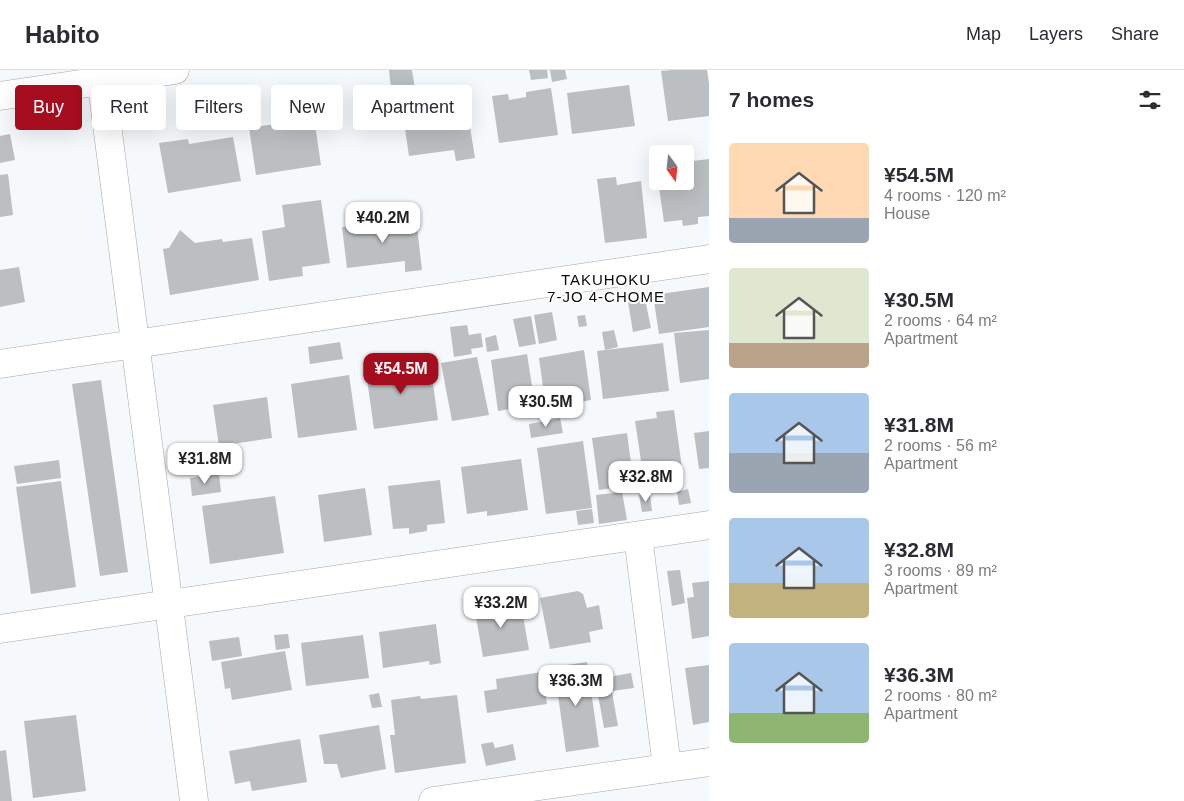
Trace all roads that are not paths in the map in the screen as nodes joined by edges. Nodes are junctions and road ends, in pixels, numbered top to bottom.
1 (175, 70) edge
2 (101, 75) edge
3 (0, 96) edge
4 (709, 259) edge
5 (135, 343) junction
6 (0, 364) edge
7 (709, 525) edge
8 (638, 536) junction
9 (169, 605) junction
10 (0, 629) edge
11 (709, 762) edge
12 (667, 767) junction
13 (502, 796) edge
14 (194, 801) edge
15 (434, 801) edge

1 - 2 street
2 - 3 street
2 - 5 street
4 - 5 street
5 - 6 street
5 - 9 street
7 - 8 street
8 - 9 street
8 - 12 street
9 - 10 street
9 - 14 street
11 - 12 street
12 - 13 street
13 - 15 street

